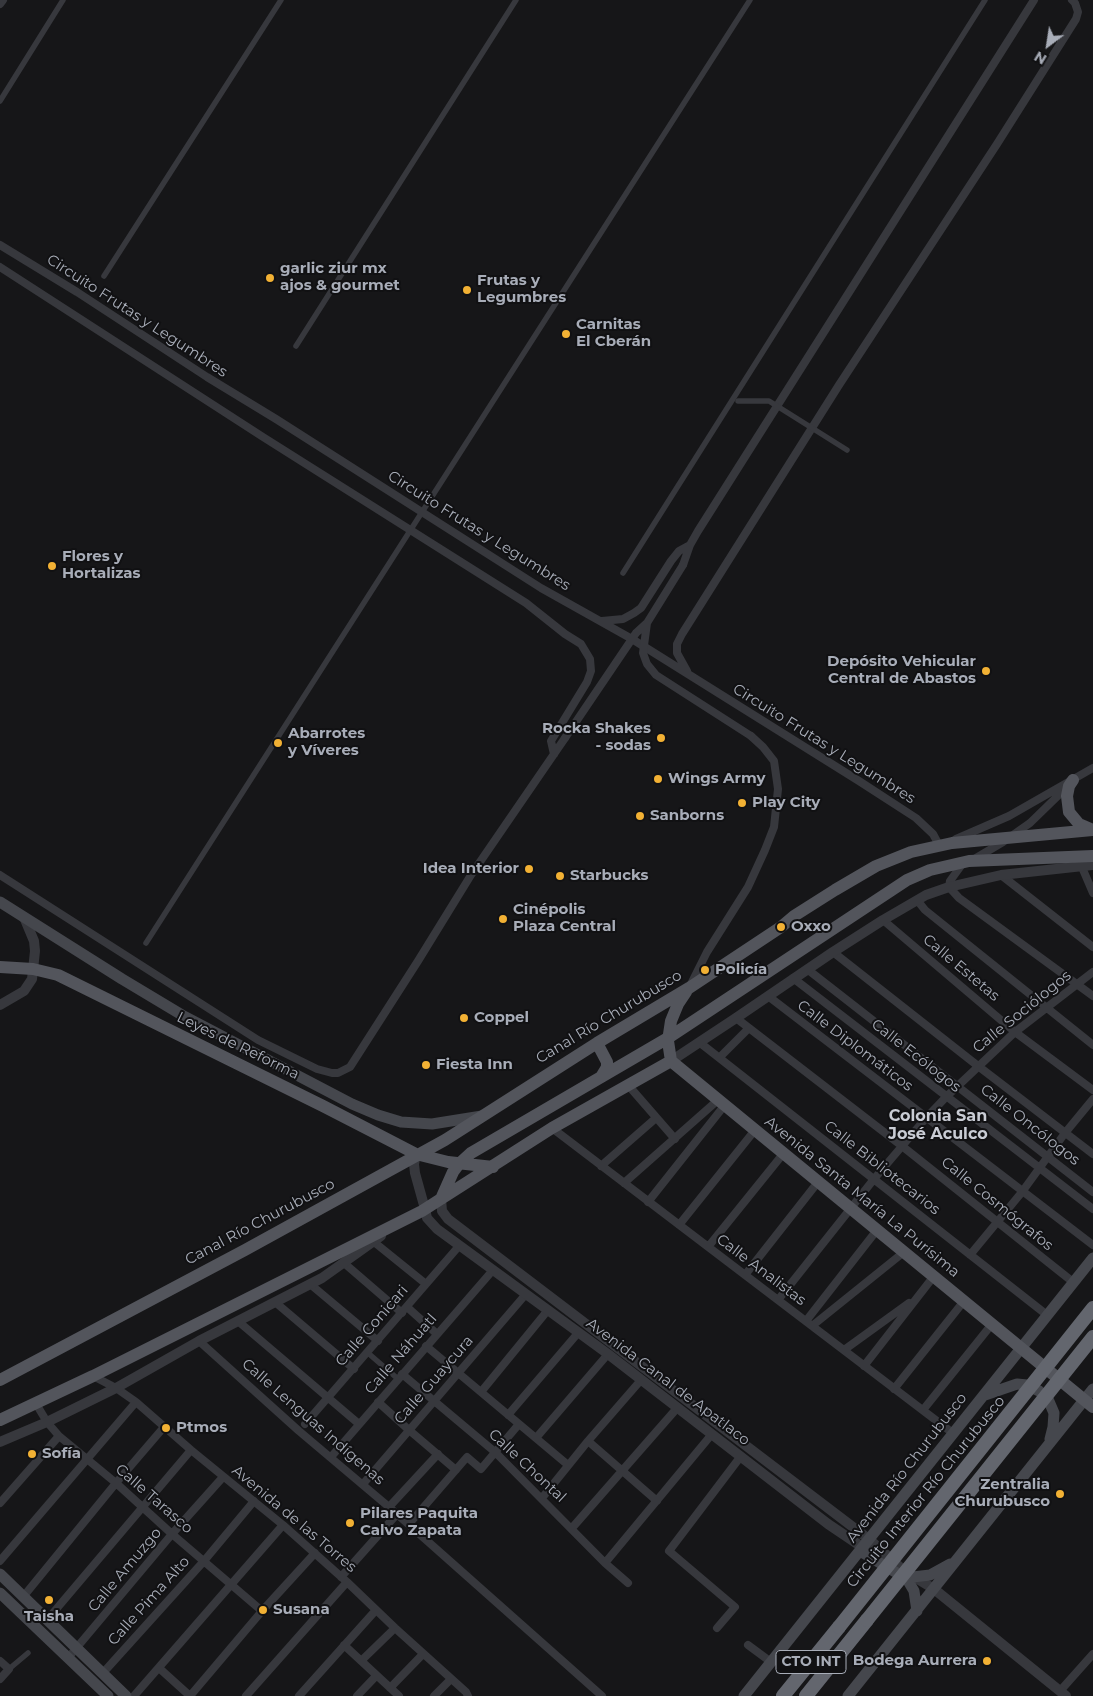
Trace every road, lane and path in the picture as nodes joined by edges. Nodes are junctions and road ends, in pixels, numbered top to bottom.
1 (3, 0) edge
2 (63, 0) edge
3 (281, 0) edge
4 (516, 0) edge
5 (750, 0) edge
6 (985, 0) edge
7 (1034, 0) edge
8 (1072, 0) edge
9 (0, 4) edge
10 (0, 100) edge
11 (0, 245) edge
12 (0, 267) edge
13 (104, 276) dead end
14 (296, 346) dead end
15 (731, 400) junction
16 (846, 450) dead end
17 (422, 513) junction
18 (410, 530) junction
19 (690, 545) junction
20 (623, 573) dead end
21 (601, 621) junction
22 (647, 623) junction
23 (689, 674) junction
24 (554, 754) junction
25 (1093, 768) edge
26 (1072, 780) junction
27 (1093, 830) edge
28 (1010, 838) junction
29 (939, 845) junction
30 (1093, 856) edge
31 (966, 862) junction
32 (1093, 865) edge
33 (1081, 866) junction
34 (930, 870) junction
35 (0, 875) edge
36 (1001, 875) junction
37 (949, 887) junction
38 (1093, 893) edge
39 (917, 900) junction
40 (0, 902) edge
41 (24, 917) junction
42 (883, 920) junction
43 (146, 943) dead end
44 (1093, 946) edge
45 (833, 952) junction
46 (0, 967) edge
47 (33, 969) junction
48 (807, 969) junction
49 (1093, 972) edge
50 (793, 978) junction
51 (1077, 984) junction
52 (689, 988) junction
53 (768, 996) junction
54 (1093, 996) edge
55 (0, 1005) edge
56 (1045, 1008) junction
57 (736, 1018) junction
58 (749, 1028) junction
59 (1014, 1032) junction
60 (668, 1038) junction
61 (700, 1042) junction
62 (596, 1043) junction
63 (1093, 1045) edge
64 (720, 1057) junction
65 (670, 1061) junction
66 (978, 1066) junction
67 (599, 1079) junction
68 (628, 1086) junction
69 (958, 1086) junction
70 (1093, 1090) edge
71 (946, 1097) junction
72 (1093, 1099) edge
73 (721, 1103) junction
74 (486, 1115) junction
75 (656, 1118) junction
76 (926, 1118) junction
77 (552, 1128) junction
78 (755, 1130) junction
79 (1065, 1133) junction
80 (675, 1139) junction
81 (902, 1146) junction
82 (416, 1154) junction
83 (783, 1154) junction
84 (1093, 1154) edge
85 (1048, 1156) junction
86 (459, 1164) junction
87 (601, 1166) junction
88 (493, 1167) junction
89 (1038, 1168) junction
90 (874, 1179) junction
91 (818, 1182) junction
92 (624, 1183) junction
93 (1022, 1192) junction
94 (1093, 1192) edge
95 (441, 1200) junction
96 (648, 1202) junction
97 (424, 1209) junction
98 (851, 1209) junction
99 (1093, 1209) edge
100 (997, 1221) junction
101 (399, 1222) junction
102 (679, 1225) junction
103 (877, 1230) junction
104 (374, 1242) junction
105 (1093, 1245) edge
106 (459, 1246) junction
107 (708, 1248) junction
108 (904, 1252) junction
109 (970, 1255) junction
110 (1093, 1258) edge
111 (344, 1263) junction
112 (493, 1270) junction
113 (518, 1272) junction
114 (745, 1275) junction
115 (934, 1276) junction
116 (510, 1282) junction
117 (1074, 1282) junction
118 (310, 1284) junction
119 (426, 1284) junction
120 (526, 1294) junction
121 (915, 1298) junction
122 (778, 1300) junction
123 (964, 1301) junction
124 (275, 1302) junction
125 (1093, 1308) edge
126 (404, 1310) junction
127 (548, 1310) junction
128 (1047, 1315) junction
129 (239, 1322) junction
130 (809, 1324) junction
131 (992, 1324) junction
132 (578, 1333) junction
133 (437, 1334) junction
134 (1093, 1337) edge
135 (199, 1341) junction
136 (378, 1341) junction
137 (426, 1346) junction
138 (1021, 1348) junction
139 (844, 1350) junction
140 (368, 1353) junction
141 (608, 1354) junction
142 (864, 1366) junction
143 (354, 1370) junction
144 (458, 1373) junction
145 (93, 1376) junction
146 (400, 1376) junction
147 (0, 1380) edge
148 (641, 1380) junction
149 (116, 1388) junction
150 (894, 1388) junction
151 (1093, 1389) edge
152 (481, 1392) junction
153 (984, 1396) junction
154 (328, 1399) junction
155 (434, 1401) junction
156 (35, 1402) junction
157 (136, 1402) junction
158 (378, 1402) junction
159 (1089, 1403) edge
160 (678, 1407) junction
161 (923, 1410) junction
162 (508, 1415) junction
163 (0, 1420) edge
164 (46, 1422) junction
165 (305, 1424) dead end
166 (359, 1424) junction
167 (519, 1424) junction
168 (164, 1426) junction
169 (409, 1430) junction
170 (712, 1434) junction
171 (954, 1434) junction
172 (59, 1436) junction
173 (536, 1438) junction
174 (588, 1441) junction
175 (0, 1442) edge
176 (1048, 1446) junction
177 (191, 1450) junction
178 (495, 1452) junction
179 (438, 1454) junction
180 (741, 1456) junction
181 (331, 1457) junction
182 (88, 1460) junction
183 (568, 1465) junction
184 (456, 1470) junction
185 (623, 1470) junction
186 (223, 1477) junction
187 (116, 1483) junction
188 (363, 1484) junction
189 (0, 1489) edge
190 (7, 1495) junction
191 (542, 1498) junction
192 (254, 1501) junction
193 (658, 1501) junction
194 (0, 1504) edge
195 (389, 1507) junction
196 (142, 1508) junction
197 (397, 1514) junction
198 (409, 1524) junction
199 (283, 1525) junction
200 (572, 1528) junction
201 (172, 1534) junction
202 (864, 1547) junction
203 (315, 1553) junction
204 (960, 1556) junction
205 (0, 1561) edge
206 (204, 1561) junction
207 (605, 1563) junction
208 (0, 1574) edge
209 (913, 1576) junction
210 (344, 1579) junction
211 (628, 1583) dead end
212 (232, 1585) junction
213 (934, 1590) junction
214 (0, 1593) edge
215 (23, 1597) junction
216 (376, 1610) junction
217 (917, 1610) junction
218 (262, 1611) junction
219 (47, 1620) junction
220 (394, 1628) junction
221 (717, 1628) dead end
222 (344, 1645) junction
223 (748, 1645) dead end
224 (76, 1649) junction
225 (28, 1653) dead end
226 (423, 1654) junction
227 (1093, 1654) edge
228 (68, 1658) junction
229 (0, 1661) edge
230 (361, 1661) junction
231 (771, 1662) junction
232 (159, 1668) junction
233 (9, 1669) junction
234 (102, 1674) junction
235 (376, 1676) junction
236 (0, 1679) edge
237 (451, 1679) junction
238 (390, 1688) junction
239 (1063, 1693) edge
240 (108, 1696) edge
241 (126, 1696) edge
242 (134, 1696) edge
243 (190, 1696) edge
244 (246, 1696) edge
245 (298, 1696) edge
246 (357, 1696) edge
247 (399, 1696) edge
248 (434, 1696) edge
249 (468, 1696) edge
250 (602, 1696) edge
251 (744, 1696) edge
252 (783, 1696) edge
253 (806, 1696) edge
254 (848, 1696) edge

1 - 9 street
2 - 10 street
3 - 13 street
4 - 14 street
5 - 17 street
6 - 15 street
7 - 19 street
8 - 23 street
11 - 17 street, Circuito Frutas y Legumbres
12 - 18 street
15 - 16 street, bridge
15 - 20 street
17 - 18 street
17 - 21 street, Circuito Frutas y Legumbres
18 - 24 street
18 - 43 street
19 - 21 street
19 - 22 street, bridge
21 - 23 street, Circuito Frutas y Legumbres
22 - 24 street, bridge
22 - 52 street, bridge
23 - 29 street, Circuito Frutas y Legumbres
24 - 35 street
25 - 26 street
26 - 27 main road
26 - 28 street
26 - 29 street
27 - 28 main road, Canal Río Churubusco
28 - 29 main road, Canal Río Churubusco
28 - 31 street
29 - 34 main road
29 - 52 main road, Canal Río Churubusco
30 - 31 main road
31 - 34 main road
31 - 37 street
32 - 33 street
33 - 36 street
33 - 38 street
34 - 60 main road
36 - 37 street
36 - 44 street
37 - 39 street
37 - 51 street
39 - 42 street
39 - 56 street
40 - 41 main road
41 - 47 street
41 - 74 main road
42 - 45 street
42 - 59 street, Calle Estetas
45 - 48 street
45 - 66 street
46 - 47 main road, Leyes de Reforma
47 - 55 street
47 - 82 main road, Leyes de Reforma
48 - 50 street
48 - 69 street, Calle Oncólogos
49 - 51 street, Calle Sociólogos
50 - 53 street
50 - 71 street, Calle Ecólogos
51 - 54 street
51 - 56 street, Calle Sociólogos
52 - 60 main road
52 - 62 main road, Canal Río Churubusco
53 - 57 street
53 - 76 street, Calle Diplomáticos
56 - 59 street, Calle Sociólogos
56 - 63 street
57 - 58 street, Calle Cosmógrafos
57 - 61 street
58 - 64 street
58 - 81 street, Calle Cosmógrafos
59 - 66 street, Calle Sociólogos
59 - 70 street, Calle Estetas
60 - 65 main road
60 - 67 main road
61 - 64 street, Calle Bibliotecarios
61 - 65 street
62 - 67 main road
62 - 74 main road, Canal Río Churubusco
64 - 90 street, Calle Bibliotecarios
65 - 68 main road
65 - 73 main road, Avenida Santa María La Purísima
66 - 69 street, Calle Sociólogos
66 - 79 street
67 - 86 main road
68 - 75 street
68 - 77 main road
69 - 71 street, Calle Sociólogos
69 - 85 street, Calle Oncólogos
71 - 76 street, Calle Sociólogos
71 - 89 street, Calle Ecólogos
72 - 79 street
73 - 78 main road, Avenida Santa María La Purísima
73 - 80 street
73 - 96 street
74 - 82 main road, Canal Río Churubusco
75 - 80 street
75 - 87 street
76 - 81 street, Calle Sociólogos
76 - 93 street, Calle Diplomáticos
77 - 87 street, Calle Analistas
77 - 88 main road
78 - 83 main road, Avenida Santa María La Purísima
78 - 102 street
79 - 84 street
79 - 85 street
80 - 92 street
81 - 90 street, Calle Sociólogos
81 - 100 street, Calle Cosmógrafos
82 - 86 main road, Leyes de Reforma
82 - 97 street
82 - 147 main road, Canal Río Churubusco
83 - 91 main road, Avenida Santa María La Purísima
83 - 107 street
85 - 89 street
85 - 94 street, Calle Oncólogos
86 - 88 main road, Leyes de Reforma
86 - 95 main road
87 - 92 street, Calle Analistas
88 - 95 main road
89 - 93 street
89 - 99 street, Calle Ecólogos
90 - 98 street, Calle Sociólogos
90 - 109 street, Calle Bibliotecarios
91 - 98 main road, Avenida Santa María La Purísima
91 - 114 street
92 - 96 street, Calle Analistas
93 - 100 street
93 - 105 street, Calle Diplomáticos
95 - 97 main road
95 - 113 street, Avenida Canal de Apatlaco
96 - 102 street, Calle Analistas
97 - 101 main road
97 - 106 street, Avenida Canal de Apatlaco
98 - 103 main road, Avenida Santa María La Purísima
98 - 122 street, Calle Sociólogos
100 - 109 street
100 - 117 street, Calle Cosmógrafos
101 - 104 street
101 - 145 main road
102 - 107 street, Calle Analistas
103 - 108 main road, Avenida Santa María La Purísima
103 - 130 street
104 - 111 street
104 - 119 street
106 - 112 street, Avenida Canal de Apatlaco
106 - 119 street, Calle Conicari
107 - 114 street, Calle Analistas
108 - 115 main road, Avenida Santa María La Purísima
108 - 130 street
109 - 128 street, Calle Bibliotecarios
110 - 117 main road, Avenida Río Churubusco / CTO INT
111 - 118 street
111 - 126 street
112 - 116 street, Avenida Canal de Apatlaco
112 - 133 street, Calle Náhuatl
113 - 116 street
113 - 202 street, Avenida Canal de Apatlaco
114 - 122 street, Calle Analistas
115 - 121 street
115 - 123 main road, Avenida Santa María La Purísima
116 - 120 street, Avenida Canal de Apatlaco
117 - 128 main road, Avenida Río Churubusco / CTO INT
118 - 124 street
118 - 136 street
119 - 126 street, Calle Conicari
120 - 127 street, Avenida Canal de Apatlaco
120 - 144 street, Calle Guaycura
121 - 139 street
121 - 142 street
122 - 130 street, Calle Analistas
123 - 131 main road, Avenida Santa María La Purísima
123 - 150 street
124 - 129 street
124 - 143 street
125 - 252 highway, Circuito Interior Río Churubusco / CTO INT, bridge
126 - 133 street
126 - 136 street, Calle Conicari
127 - 132 street, Avenida Canal de Apatlaco
127 - 152 street
128 - 138 main road, Avenida Río Churubusco / CTO INT
129 - 135 street
129 - 154 street
130 - 139 street, Calle Analistas
131 - 138 main road, Avenida Santa María La Purísima
131 - 161 street
132 - 141 street, Avenida Canal de Apatlaco
132 - 162 street
133 - 137 street, Calle Náhuatl
134 - 253 highway, CTO INT, bridge
135 - 149 street
135 - 181 street, Calle Lenguas Indígenas
136 - 140 street, Calle Conicari
137 - 144 street
137 - 146 street, Calle Náhuatl
138 - 153 main road, Avenida Río Churubusco / CTO INT
138 - 159 main road, Avenida Santa María La Purísima
139 - 142 street, Calle Analistas
140 - 143 street, Calle Conicari
140 - 146 street
141 - 148 street, Avenida Canal de Apatlaco
141 - 173 street
142 - 150 street, Calle Analistas
143 - 154 street, Calle Conicari
144 - 152 street
144 - 155 street, Calle Guaycura
145 - 149 street, Avenida de las Torres
145 - 156 main road
146 - 155 street, Calle Chontal
146 - 158 street, Calle Náhuatl
148 - 160 street, Avenida Canal de Apatlaco
148 - 174 street
149 - 157 street, Avenida de las Torres
149 - 164 street
150 - 161 street, Calle Analistas
151 - 159 main road, CTO INT
152 - 162 street
153 - 171 main road, Avenida Río Churubusco / CTO INT
153 - 176 main road
154 - 165 street, Calle Conicari
154 - 166 street
155 - 169 street, Calle Guaycura
155 - 178 street, Calle Chontal
156 - 163 main road
156 - 164 street, Calle Tarasco
157 - 168 street, Avenida de las Torres
157 - 182 street
158 - 166 street, Calle Náhuatl
158 - 169 street
159 - 176 main road, CTO INT
160 - 170 street, Avenida Canal de Apatlaco
160 - 185 street
161 - 171 street, Calle Analistas
162 - 167 street
164 - 172 street, Calle Tarasco
164 - 175 street
166 - 181 street, Calle Náhuatl
167 - 173 street
167 - 178 street
168 - 177 street, Avenida de las Torres
168 - 187 street
169 - 179 street
169 - 188 street, Calle Guaycura
170 - 180 street, Avenida Canal de Apatlaco
170 - 193 street
171 - 202 main road, Avenida Río Churubusco / CTO INT
172 - 182 street, Calle Tarasco
172 - 190 street
173 - 183 street
174 - 183 street
174 - 185 street
176 - 204 main road, CTO INT
177 - 186 street, Avenida de las Torres
177 - 196 street
178 - 184 street
178 - 191 street, Calle Chontal
179 - 184 street
179 - 195 street
180 - 202 street, Avenida Canal de Apatlaco
180 - 221 street
181 - 188 street, Calle Lenguas Indígenas
182 - 187 street, Calle Tarasco
182 - 205 street
183 - 191 street
184 - 198 street
185 - 193 street
185 - 200 street
186 - 192 street, Avenida de las Torres
186 - 201 street, Calle Amuzgo
187 - 196 street, Calle Tarasco
187 - 215 street
188 - 195 street, Calle Lenguas Indígenas
189 - 190 street
190 - 194 street
191 - 200 street, Calle Chontal
192 - 199 street, Avenida de las Torres
192 - 206 street, Calle Pima Alto
193 - 207 street
195 - 197 street, Calle Lenguas Indígenas
196 - 201 street, Calle Tarasco
196 - 219 street
197 - 198 street, Calle Lenguas Indígenas
197 - 210 street
198 - 250 street, Calle Lenguas Indígenas
199 - 203 street, Avenida de las Torres
199 - 212 street
200 - 207 street, Calle Chontal
201 - 206 street, Calle Tarasco
201 - 224 street, Calle Amuzgo
202 - 209 street, Avenida Canal de Apatlaco
202 - 217 main road
202 - 231 main road, Avenida Río Churubusco / CTO INT
203 - 210 street, Avenida de las Torres
203 - 218 street
204 - 209 main road
204 - 213 main road, CTO INT
206 - 212 street, Calle Tarasco
206 - 234 street, Calle Pima Alto
207 - 211 street, Calle Chontal
208 - 215 main road
209 - 213 street, Avenida Canal de Apatlaco
210 - 216 street, Avenida de las Torres
210 - 244 street
212 - 218 street, Calle Tarasco
212 - 232 street
213 - 217 main road, CTO INT
213 - 239 street, Avenida Canal de Apatlaco
214 - 228 main road
215 - 219 main road
216 - 220 street, Avenida de las Torres
216 - 222 street
217 - 254 main road, CTO INT
218 - 243 street
219 - 224 main road
220 - 226 street, Avenida de las Torres
220 - 230 street
222 - 230 street
222 - 245 street
223 - 231 street
224 - 228 street, Calle Amuzgo
224 - 234 main road
225 - 233 street
226 - 237 street, Avenida de las Torres
226 - 238 street
227 - 239 street
228 - 240 main road
229 - 233 street
230 - 235 street
231 - 251 main road, Avenida Río Churubusco / CTO INT
232 - 242 street
232 - 243 street
233 - 236 street
234 - 241 main road
235 - 238 street
235 - 246 street
237 - 248 street
237 - 249 street, Avenida de las Torres
238 - 247 street

